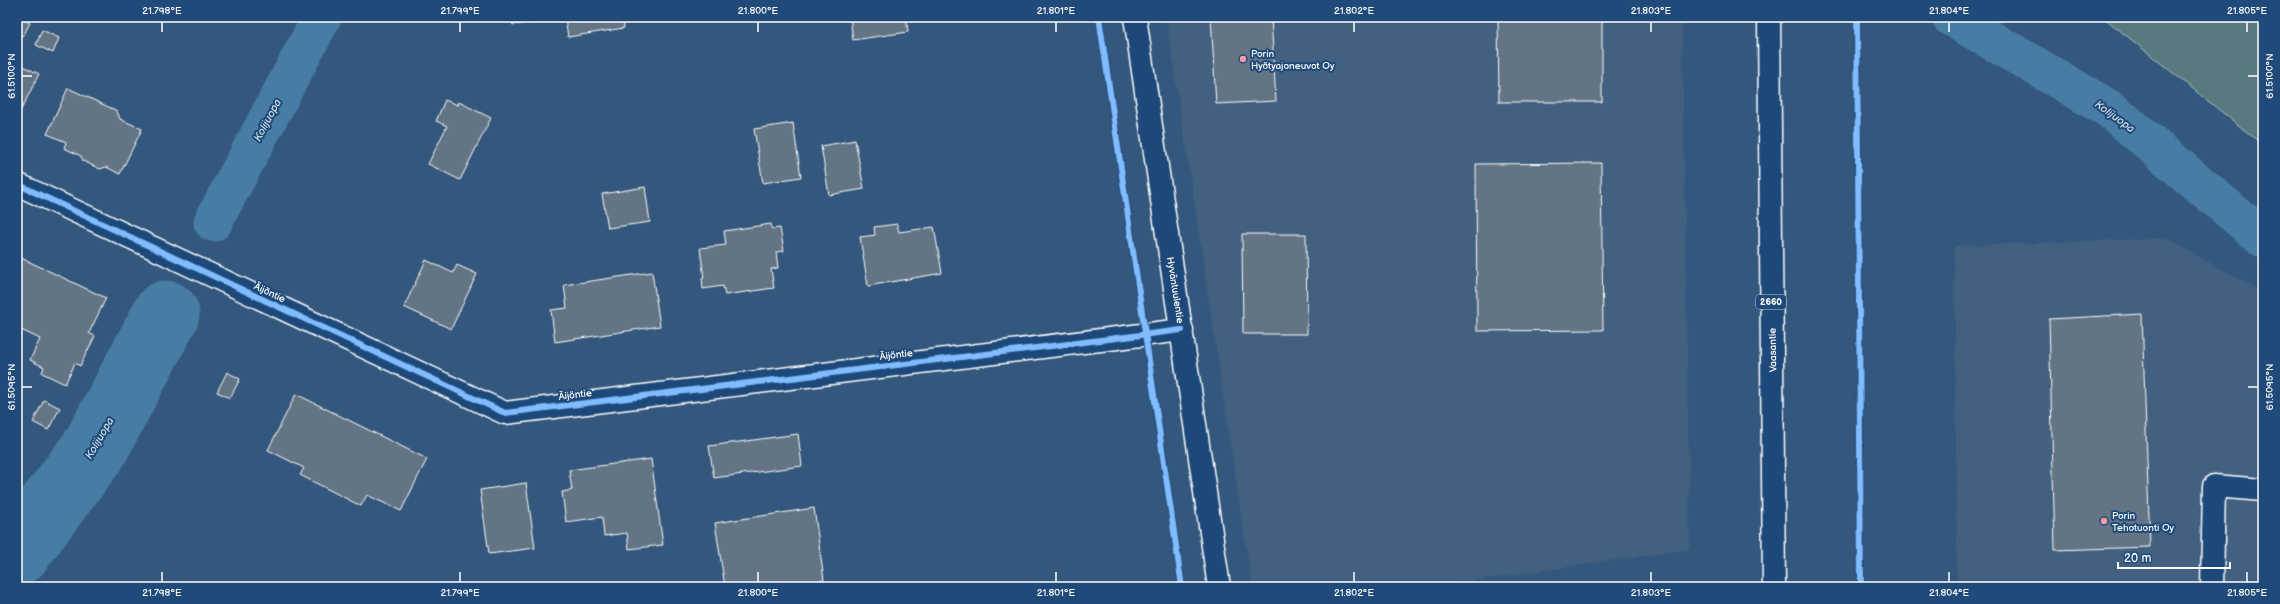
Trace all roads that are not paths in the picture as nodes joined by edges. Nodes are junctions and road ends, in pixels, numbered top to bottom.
1 (1135, 17) edge
2 (1769, 17) edge
3 (17, 184) edge
4 (1182, 330) junction
5 (2263, 490) edge
6 (1219, 587) edge
7 (1774, 587) edge
8 (2212, 587) edge

1 - 4 street, Hyväntuulentie
2 - 7 street, Vaasantie / 2660
3 - 4 street, Äijöntie
4 - 6 street, Hyväntuulentie
5 - 8 street

